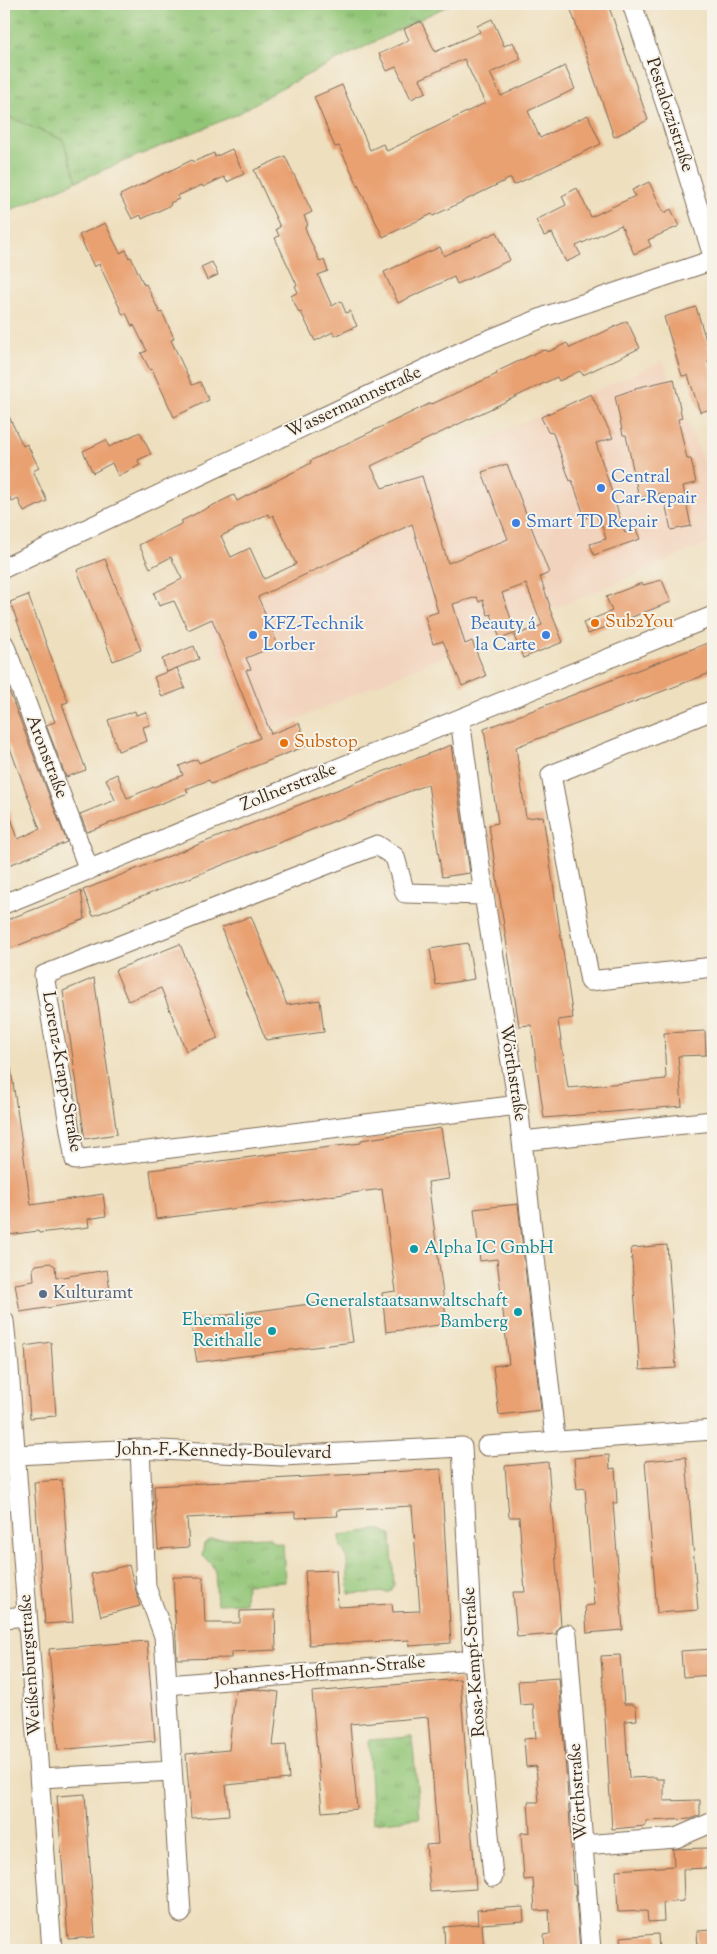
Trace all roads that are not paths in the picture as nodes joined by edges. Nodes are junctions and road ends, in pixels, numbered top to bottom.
1 (632, 4) edge
2 (713, 256) edge
3 (713, 260) edge
4 (4, 568) edge
5 (713, 616) edge
6 (4, 644) edge
7 (713, 710) edge
8 (460, 719) junction
9 (89, 870) junction
10 (484, 895) junction
11 (4, 904) edge
12 (713, 967) edge
13 (518, 1104) junction
14 (713, 1121) edge
15 (522, 1141) junction
16 (4, 1320) edge
17 (554, 1428) dead end
18 (713, 1430) edge
19 (487, 1446) dead end
20 (462, 1447) joint
21 (140, 1449) junction
22 (16, 1455) junction
23 (27, 1616) junction
24 (4, 1618) edge
25 (567, 1634) dead end
26 (474, 1660) junction
27 (167, 1685) junction
28 (172, 1771) junction
29 (40, 1778) junction
30 (713, 1822) edge
31 (583, 1845) junction
32 (493, 1877) dead end
33 (182, 1913) dead end
34 (52, 1950) edge
35 (591, 1950) edge

1 - 2 street, Pestalozzistraße
3 - 4 street, Wassermannstraße
5 - 8 street, Zollnerstraße
6 - 9 street, Aronstraße
7 - 12 street
8 - 9 street, Zollnerstraße
8 - 10 street, Wörthstraße
9 - 11 street, Zollnerstraße
10 - 13 street, Wörthstraße
10 - 13 street, Lorenz-Krapp-Straße
13 - 15 street, Wörthstraße
14 - 15 street
15 - 17 street, Wörthstraße
16 - 22 street, Weißenburgstraße
18 - 19 street
20 - 21 street, John-F.-Kennedy-Boulevard
20 - 26 street, Rosa-Kempf-Straße
21 - 22 street, John-F.-Kennedy-Boulevard
21 - 27 street
22 - 23 street, Weißenburgstraße
23 - 24 street
23 - 29 street, Weißenburgstraße
25 - 31 street, Wörthstraße
26 - 27 street, Johannes-Hoffmann-Straße
26 - 32 street, Rosa-Kempf-Straße
27 - 28 street
28 - 29 street
28 - 33 street
29 - 34 street, Weißenburgstraße
30 - 31 street
31 - 35 street, Wörthstraße

